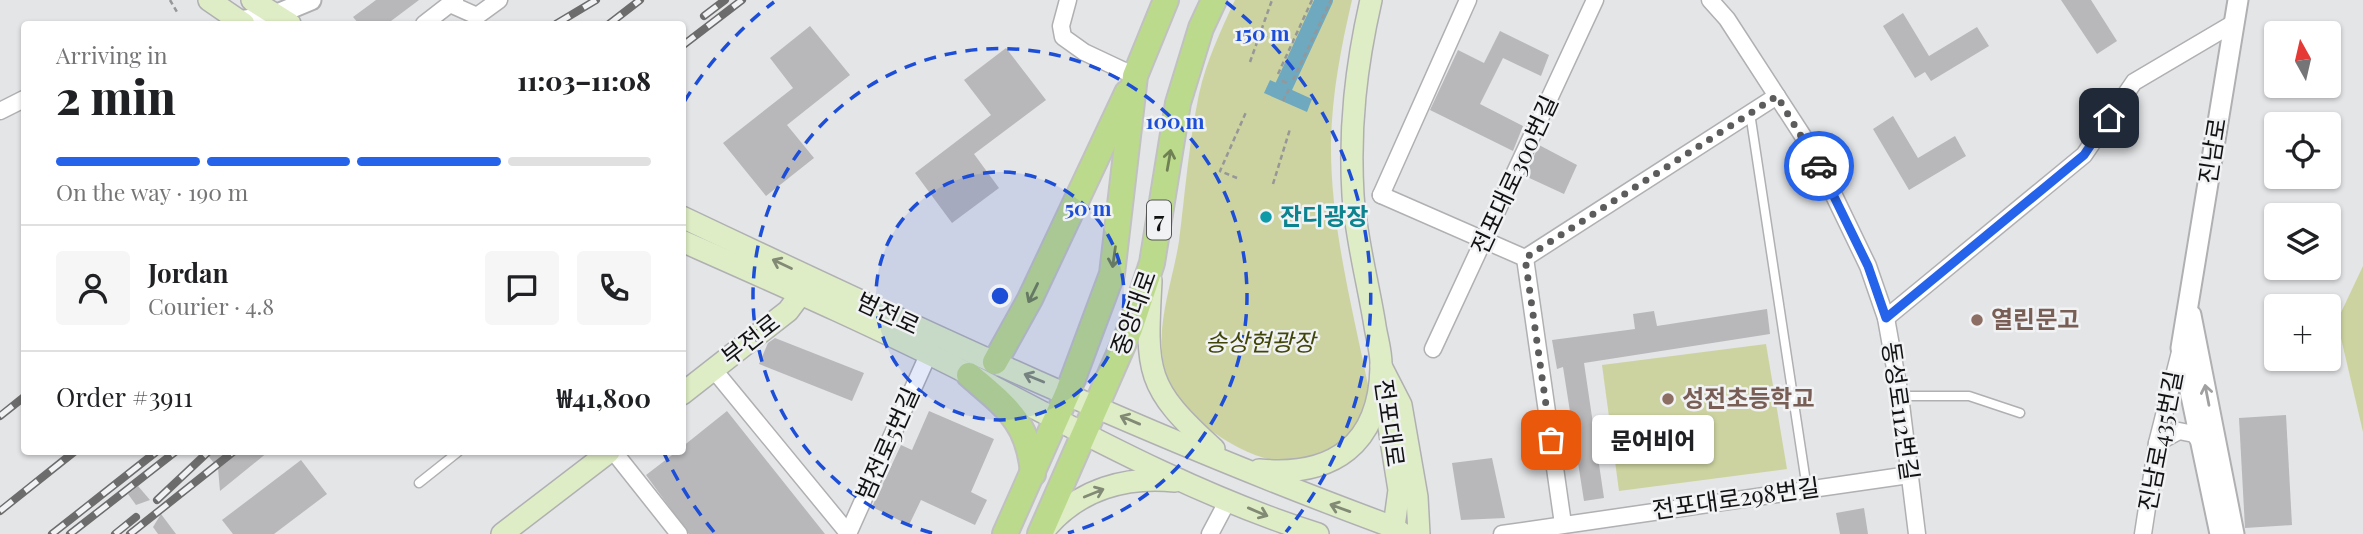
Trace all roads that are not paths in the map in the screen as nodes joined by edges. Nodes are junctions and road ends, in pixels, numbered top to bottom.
1 (209, 0) edge
2 (252, 0) edge
3 (311, 0) edge
4 (499, 0) edge
5 (1068, 0) edge
6 (1166, 0) edge
7 (1214, 0) edge
8 (1371, 0) edge
9 (1468, 0) edge
10 (1595, 0) edge
11 (1710, 0) edge
12 (2238, 0) edge
13 (453, 2) edge
14 (283, 20) edge
15 (234, 21) edge
16 (428, 21) edge
17 (2234, 23) junction
18 (1135, 76) junction
19 (1777, 96) junction
20 (21, 100) edge
21 (0, 111) edge
22 (1750, 113) junction
23 (1381, 195) junction
24 (1353, 199) junction
25 (686, 219) edge
26 (1484, 240) junction
27 (686, 243) edge
28 (1525, 258) junction
29 (1152, 263) junction
30 (806, 286) junction
31 (2188, 303) junction
32 (1886, 318) junction
33 (2181, 348) junction
34 (1433, 349) dead end
35 (928, 355) junction
36 (995, 362) junction
37 (1381, 366) junction
38 (714, 370) junction
39 (969, 375) junction
40 (686, 391) edge
41 (1068, 392) junction
42 (1900, 396) junction
43 (1096, 405) junction
44 (2020, 413) dead end
45 (1056, 419) junction
46 (1084, 434) junction
47 (2157, 443) junction
48 (2202, 444) junction
49 (454, 455) edge
50 (601, 455) edge
51 (606, 455) edge
52 (1236, 466) junction
53 (1033, 474) junction
54 (1909, 475) junction
55 (419, 483) dead end
56 (1192, 483) junction
57 (1807, 489) junction
58 (1228, 500) junction
59 (1563, 524) junction
60 (1288, 529) edge
61 (1396, 532) edge
62 (848, 533) edge
63 (502, 534) edge
64 (680, 534) edge
65 (1005, 534) edge
66 (1040, 534) edge
67 (1210, 534) edge
68 (1318, 534) edge
69 (1419, 534) edge
70 (1502, 534) edge
71 (1917, 534) edge
72 (2143, 534) edge
73 (2220, 534) edge
74 (2234, 534) edge

1 - 15 main road
2 - 14 main road
3 - 14 street
4 - 13 street
5 - 18 street
6 - 18 main road, 중앙대로 / 7
29 -> 7 main road, 중앙대로 / 7
8 - 24 main road
9 - 23 street
10 - 26 street, 전포대로300번길
11 - 19 street, 동성로112번길
12 - 17 street, 진남로
13 - 16 street
17 - 31 street, 진남로
17 - 32 street
18 -> 36 main road
18 -> 41 main road, 중앙대로 / 7
19 - 22 street
19 - 32 street, 동성로112번길
20 - 21 street
22 - 28 street
22 - 57 lane
23 - 24 street
23 - 26 street
24 - 37 main road
30 -> 25 main road, 범전로
26 - 28 street
26 - 34 street, 전포대로300번길
27 - 30 main road, 범전로
28 - 59 street
29 - 43 main road, 중앙대로 / 7
29 - 52 main road
30 - 35 main road, 범전로
30 - 36 main road, 범전로
30 - 38 main road, 부전로
31 - 33 street, 진남로
74 -> 31 street, 진남로
32 - 42 street, 동성로112번길
33 - 47 street, 진남로435번길
33 - 48 street, 진남로
35 - 39 main road, 범전로
35 - 62 street, 범전로5번길
41 -> 36 main road, 범전로
37 - 52 main road
37 - 61 main road, 전포대로
37 - 69 main road, 전포대로
38 - 40 main road, 부전로
38 - 62 street
39 - 45 main road, 범전로
39 - 53 main road
41 - 43 main road, 범전로
41 - 45 main road, 중앙대로 / 7
42 - 44 lane
42 - 54 street, 동성로112번길
43 - 46 main road, 중앙대로 / 7
52 -> 43 main road, 전포대로
45 - 46 main road, 범전로
45 - 53 main road, 중앙대로 / 7
46 - 56 main road
46 - 66 main road, 중앙대로 / 7
47 - 48 street
47 - 72 street, 진남로435번길
48 - 73 street, 진남로
49 - 55 lane
50 - 63 main road
51 - 64 street
61 -> 52 main road, 전포대로
53 - 65 main road, 중앙대로 / 7
54 - 57 street, 전포대로298번길
54 - 71 street, 동성로112번길
56 - 58 main road
66 -> 56 main road
57 - 59 street, 전포대로298번길
58 -> 60 main road
58 - 67 street
59 - 70 street, 전포대로298번길
60 - 68 main road

